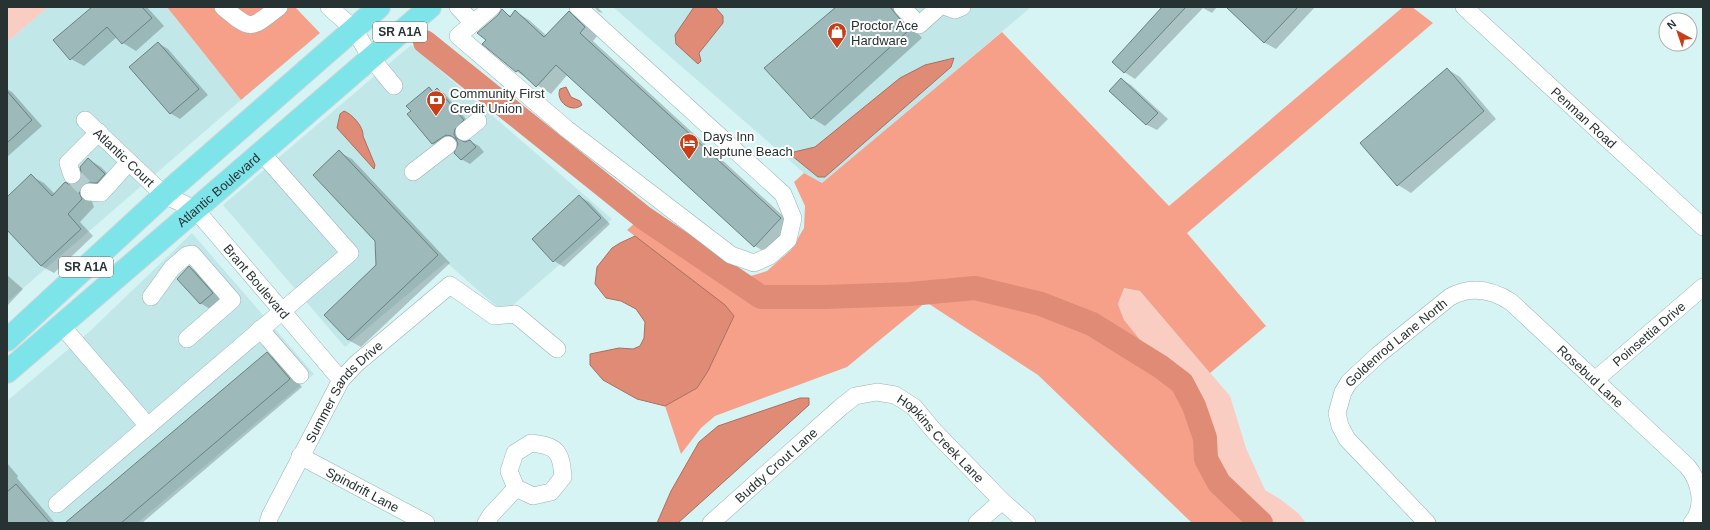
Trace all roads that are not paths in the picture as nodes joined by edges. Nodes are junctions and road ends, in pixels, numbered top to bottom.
1 (223, 7) edge
2 (279, 7) edge
3 (329, 7) edge
4 (379, 7) edge
5 (430, 7) edge
6 (458, 7) edge
7 (492, 7) edge
8 (578, 7) edge
9 (902, 7) edge
10 (938, 7) edge
11 (947, 7) edge
12 (962, 7) edge
13 (1464, 7) edge
14 (472, 24) junction
15 (354, 28) junction
16 (371, 58) junction
17 (394, 86) dead end
18 (86, 120) dead end
19 (478, 121) dead end
20 (99, 132) junction
21 (464, 132) dead end
22 (448, 145) dead end
23 (261, 152) junction
24 (129, 162) junction
25 (413, 172) dead end
26 (72, 175) dead end
27 (89, 192) dead end
28 (164, 195) junction
29 (195, 209) junction
30 (1703, 227) edge
31 (1703, 287) edge
32 (1472, 289) joint
33 (151, 297) dead end
34 (281, 311) junction
35 (61, 325) junction
36 (260, 329) junction
37 (187, 339) dead end
38 (7, 340) edge
39 (557, 349) dead end
40 (7, 372) edge
41 (300, 375) dead end
42 (341, 380) junction
43 (1594, 380) junction
44 (841, 407) joint
45 (148, 426) junction
46 (300, 456) junction
47 (516, 488) dead end
48 (1002, 501) junction
49 (57, 504) dead end
50 (268, 523) edge
51 (426, 523) edge
52 (486, 523) edge
53 (711, 523) edge
54 (978, 523) edge
55 (1027, 523) edge
56 (1427, 523) edge
57 (1692, 523) edge

1 - 2 street
3 - 15 street
4 - 15 highway, SR A1A
5 - 16 highway, Atlantic Boulevard / SR A1A
6 - 14 street
7 - 14 street
8 - 14 street
9 - 10 street
11 - 12 street
13 - 30 street, Penman Road
15 - 16 street
15 - 28 highway, SR A1A
16 - 17 street
16 - 23 highway, Atlantic Boulevard / SR A1A
18 - 20 street, Atlantic Court
19 - 21 street
20 - 24 street, Atlantic Court
20 - 26 street
22 - 25 street
23 - 29 highway, Atlantic Boulevard / SR A1A
23 - 34 street
24 - 27 street
24 - 28 street, Atlantic Court
28 - 29 street, Brant Boulevard
28 - 38 highway, SR A1A
29 - 34 street, Brant Boulevard
29 - 35 highway, Atlantic Boulevard / SR A1A
31 - 43 street, Poinsettia Drive
32 - 43 street, Rosebud Lane
32 - 56 street, Goldenrod Lane North
33 - 37 street
34 - 36 street
34 - 42 street, Brant Boulevard
35 - 40 highway, Atlantic Boulevard / SR A1A
35 - 45 street
36 - 41 street
36 - 45 street
39 - 42 street, Summer Sands Drive
42 - 46 street, Summer Sands Drive
43 - 57 street, Rosebud Lane
44 - 48 street, Hopkins Creek Lane
44 - 53 street, Buddy Crout Lane
45 - 49 street
46 - 50 street, Summer Sands Drive
46 - 51 street, Spindrift Lane
47 - 52 street
48 - 54 street
48 - 55 street, Hopkins Creek Lane

